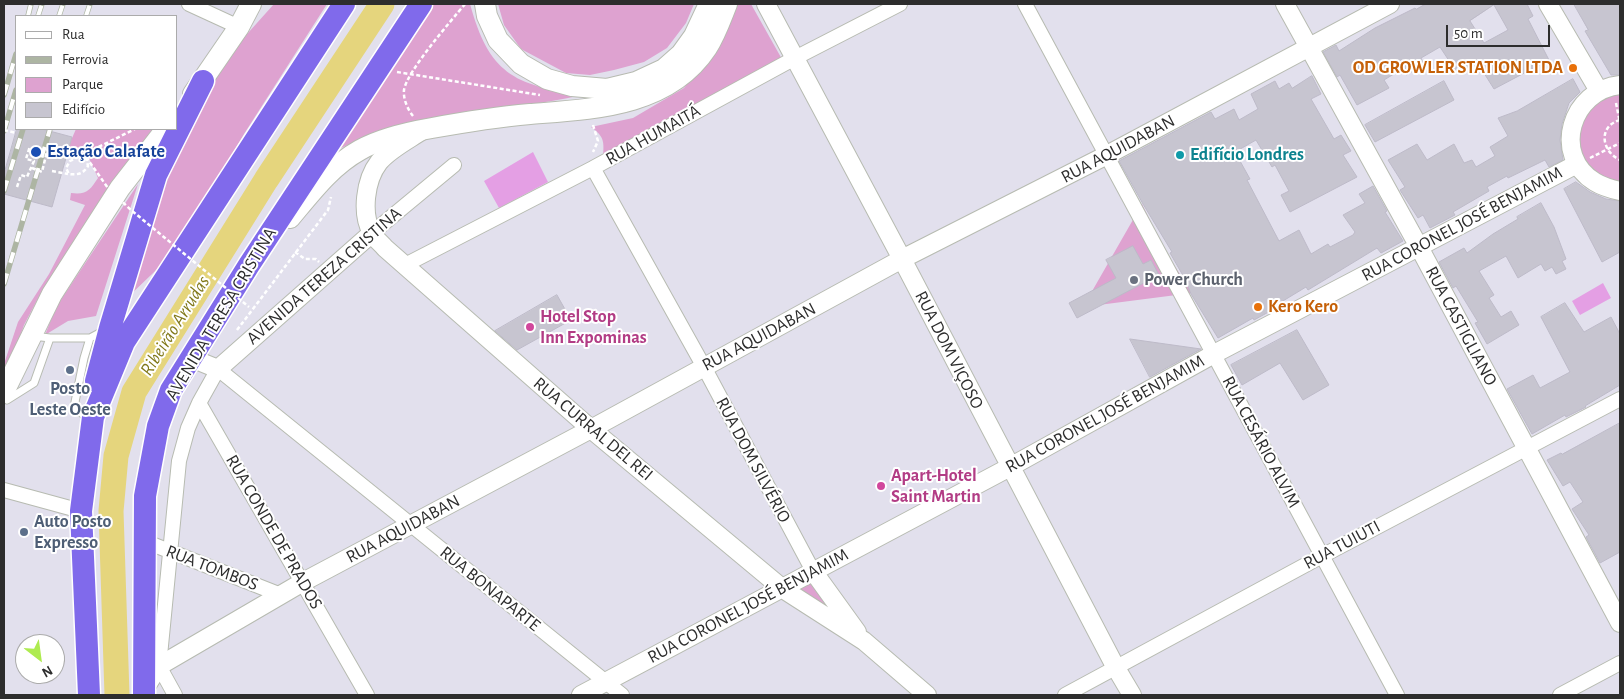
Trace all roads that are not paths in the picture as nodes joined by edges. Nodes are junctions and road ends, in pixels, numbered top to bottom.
1 (189, 4) edge
2 (251, 4) edge
3 (258, 4) edge
4 (344, 4) edge
5 (420, 4) edge
6 (485, 4) edge
7 (709, 4) edge
8 (727, 4) edge
9 (766, 4) edge
10 (900, 4) edge
11 (1025, 4) edge
12 (1285, 4) edge
13 (1390, 4) edge
14 (1548, 4) edge
15 (239, 26) junction
16 (1309, 47) junction
17 (794, 58) junction
18 (203, 81) junction
19 (1610, 88) edge
20 (178, 113) edge
21 (421, 126) junction
22 (165, 130) edge
23 (1107, 155) junction
24 (1577, 164) junction
25 (454, 165) dead end
26 (593, 168) junction
27 (1620, 191) edge
28 (372, 233) junction
29 (1419, 247) junction
30 (179, 256) junction
31 (902, 259) junction
32 (405, 264) junction
33 (249, 265) junction
34 (110, 328) junction
35 (40, 337) junction
36 (90, 338) junction
37 (1214, 354) junction
38 (191, 358) junction
39 (92, 359) junction
40 (704, 367) junction
41 (218, 369) junction
42 (4, 392) edge
43 (1620, 399) edge
44 (4, 402) edge
45 (200, 403) junction
46 (92, 420) junction
47 (591, 429) junction
48 (1526, 448) junction
49 (1010, 467) junction
50 (4, 490) edge
51 (81, 511) junction
52 (410, 525) junction
53 (144, 541) junction
54 (169, 552) junction
55 (1322, 556) junction
56 (813, 572) junction
57 (303, 582) junction
58 (783, 589) junction
59 (281, 595) junction
60 (1620, 623) edge
61 (864, 641) junction
62 (1620, 663) edge
63 (159, 666) junction
64 (1116, 668) junction
65 (605, 682) junction
66 (144, 693) edge
67 (89, 695) edge
68 (175, 695) edge
69 (367, 695) edge
70 (581, 695) edge
71 (622, 695) edge
72 (927, 695) edge
73 (1065, 695) edge
74 (1132, 695) edge
75 (1397, 695) edge
76 (1560, 695) edge

1 - 15 street
2 - 15 main road
3 - 15 main road
4 - 30 highway
5 - 33 highway, AVENIDA TERESA CRISTINA
6 - 7 main road
8 - 21 main road
9 - 17 street, RUA DOM VIÇOSO
10 - 17 street, RUA HUMAITÁ
11 - 23 street, RUA CESÁRIO ALVIM
12 - 16 street, RUA CASTIGLIANO
13 - 16 street, RUA AQUIDABAN
14 - 19 street
15 - 18 main road
16 - 23 street, RUA AQUIDABAN
16 - 29 street, RUA CASTIGLIANO
17 - 26 street, RUA HUMAITÁ
17 - 31 street, RUA DOM VIÇOSO
18 - 20 main road
18 - 34 highway
19 - 24 street
21 - 28 street
21 - 33 main road
22 - 35 main road
23 - 31 street, RUA AQUIDABAN
23 - 37 street, RUA CESÁRIO ALVIM
24 - 27 street
24 - 29 street, RUA CORONEL JOSÉ BENJAMIM
25 - 28 street, AVENIDA TEREZA CRISTINA
26 - 32 street, RUA HUMAITÁ
26 - 40 street, RUA DOM SILVÉRIO
28 - 32 street, RUA CURRAL DEL REI
28 - 41 street, AVENIDA TEREZA CRISTINA
29 - 37 street, RUA CORONEL JOSÉ BENJAMIM
29 - 48 street, RUA CASTIGLIANO
30 - 34 highway
30 - 46 highway
31 - 40 street, RUA AQUIDABAN
31 - 49 street, RUA DOM VIÇOSO
32 - 47 street, RUA CURRAL DEL REI
33 - 38 highway, AVENIDA TERESA CRISTINA
34 - 36 lane
34 - 39 highway
35 - 36 lane
35 - 42 main road
35 - 44 lane
36 - 39 lane
37 - 49 street, RUA CORONEL JOSÉ BENJAMIM
37 - 55 street, RUA CESÁRIO ALVIM
38 - 41 street
38 - 53 highway, AVENIDA TERESA CRISTINA
39 - 46 highway
40 - 47 street, RUA AQUIDABAN
40 - 56 street, RUA DOM SILVÉRIO
41 - 45 street
41 - 52 street, RUA BONAPARTE
43 - 48 street, RUA TUIUTI
45 - 54 street
45 - 57 street, RUA CONDE DE PRADOS
46 - 51 highway
47 - 52 street, RUA AQUIDABAN
47 - 58 street, RUA CURRAL DEL REI
48 - 55 street, RUA TUIUTI
48 - 60 street, RUA CASTIGLIANO
49 - 56 street, RUA CORONEL JOSÉ BENJAMIM
49 - 64 street, RUA DOM VIÇOSO
50 - 51 street
51 - 67 highway
52 - 57 street, RUA AQUIDABAN
52 - 65 street, RUA BONAPARTE
53 - 54 street, RUA TOMBOS
53 - 66 highway, AVENIDA TERESA CRISTINA
54 - 59 street, RUA TOMBOS
54 - 63 street
55 - 64 street, RUA TUIUTI
55 - 75 street, RUA CESÁRIO ALVIM
56 - 58 street, RUA CORONEL JOSÉ BENJAMIM
56 - 61 street, RUA DOM SILVÉRIO
57 - 59 street, RUA AQUIDABAN
57 - 69 street, RUA CONDE DE PRADOS
58 - 61 street, RUA CURRAL DEL REI
58 - 65 street, RUA CORONEL JOSÉ BENJAMIM
59 - 63 street, RUA AQUIDABAN
61 - 72 street, RUA CURRAL DEL REI
62 - 76 street
63 - 66 street, RUA AQUIDABAN
63 - 68 street
64 - 73 street, RUA TUIUTI
64 - 74 street, RUA DOM VIÇOSO
65 - 70 street, RUA CORONEL JOSÉ BENJAMIM
65 - 71 street, RUA BONAPARTE

